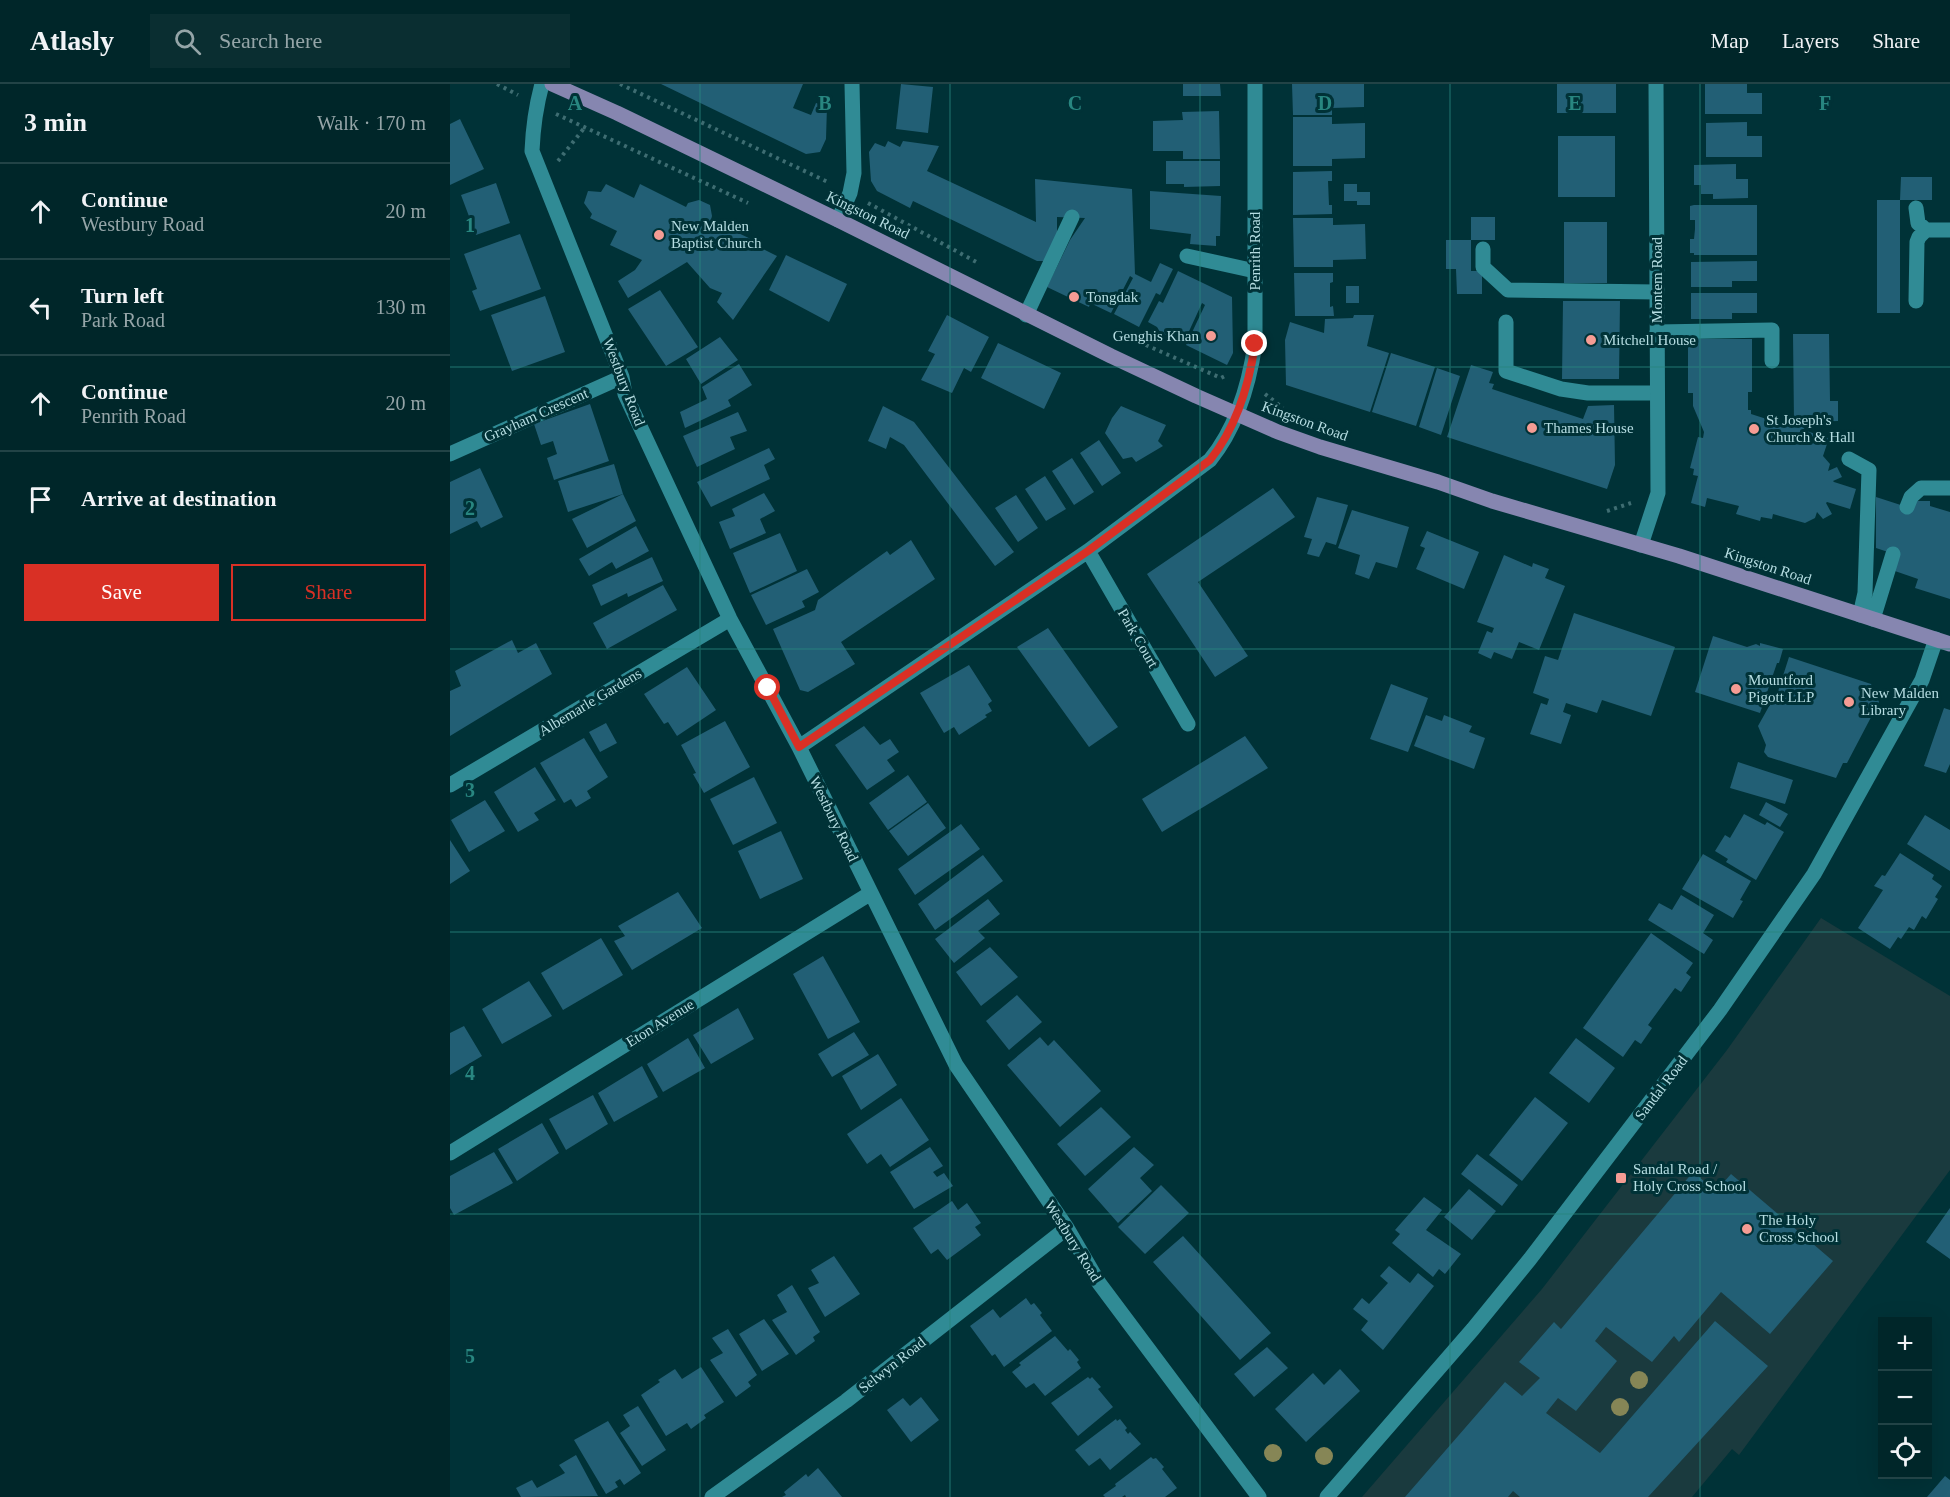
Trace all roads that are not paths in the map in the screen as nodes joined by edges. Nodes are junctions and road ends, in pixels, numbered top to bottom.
1 (542, 84) edge
2 (552, 84) edge
3 (852, 84) edge
4 (1255, 84) edge
5 (1656, 84) edge
6 (1917, 208) dead end
7 (1072, 217) dead end
8 (838, 220) junction
9 (1926, 230) junction
10 (1950, 230) edge
11 (1483, 249) dead end
12 (1187, 256) dead end
13 (1255, 270) junction
14 (1657, 292) junction
15 (1916, 301) dead end
16 (1026, 315) junction
17 (1506, 322) dead end
18 (1657, 332) junction
19 (1772, 361) dead end
20 (622, 377) junction
21 (1658, 393) junction
22 (1235, 414) junction
23 (450, 454) edge
24 (1850, 459) dead end
25 (1950, 488) edge
26 (1907, 507) dead end
27 (1641, 545) junction
28 (1088, 551) junction
29 (1893, 554) dead end
30 (1866, 617) junction
31 (730, 619) junction
32 (1943, 641) edge
33 (1188, 724) dead end
34 (799, 747) junction
35 (450, 785) edge
36 (871, 893) junction
37 (450, 1153) edge
38 (1067, 1228) junction
39 (712, 1497) edge
40 (1259, 1497) edge
41 (1327, 1497) edge

1 - 20 street, Westbury Road
2 - 8 main road, Kingston Road
3 - 8 street
4 - 13 street, Penrith Road
5 - 14 street, Montem Road
6 - 9 street
7 - 16 street
8 - 16 main road, Kingston Road
9 - 10 street
9 - 15 street
11 - 14 street
12 - 13 street
13 - 22 street, Penrith Road
14 - 18 street, Montem Road
16 - 22 main road, Kingston Road
17 - 21 street
18 - 19 street
18 - 21 street, Montem Road
20 - 23 street, Grayham Crescent
20 - 31 street, Westbury Road
21 - 27 street, Montem Road
22 - 27 main road, Kingston Road
22 - 28 street, Penrith Road
24 - 30 street
25 - 26 street
27 - 30 main road, Kingston Road
28 - 33 street, Park Court
28 - 34 street, Penrith Road
29 - 30 street
30 - 32 main road, Kingston Road
31 - 34 street, Westbury Road
31 - 35 street, Albemarle Gardens
32 - 41 street, Sandal Road
34 - 36 street, Westbury Road
36 - 37 street, Eton Avenue
36 - 38 street, Westbury Road
38 - 39 street, Selwyn Road
38 - 40 street, Westbury Road

